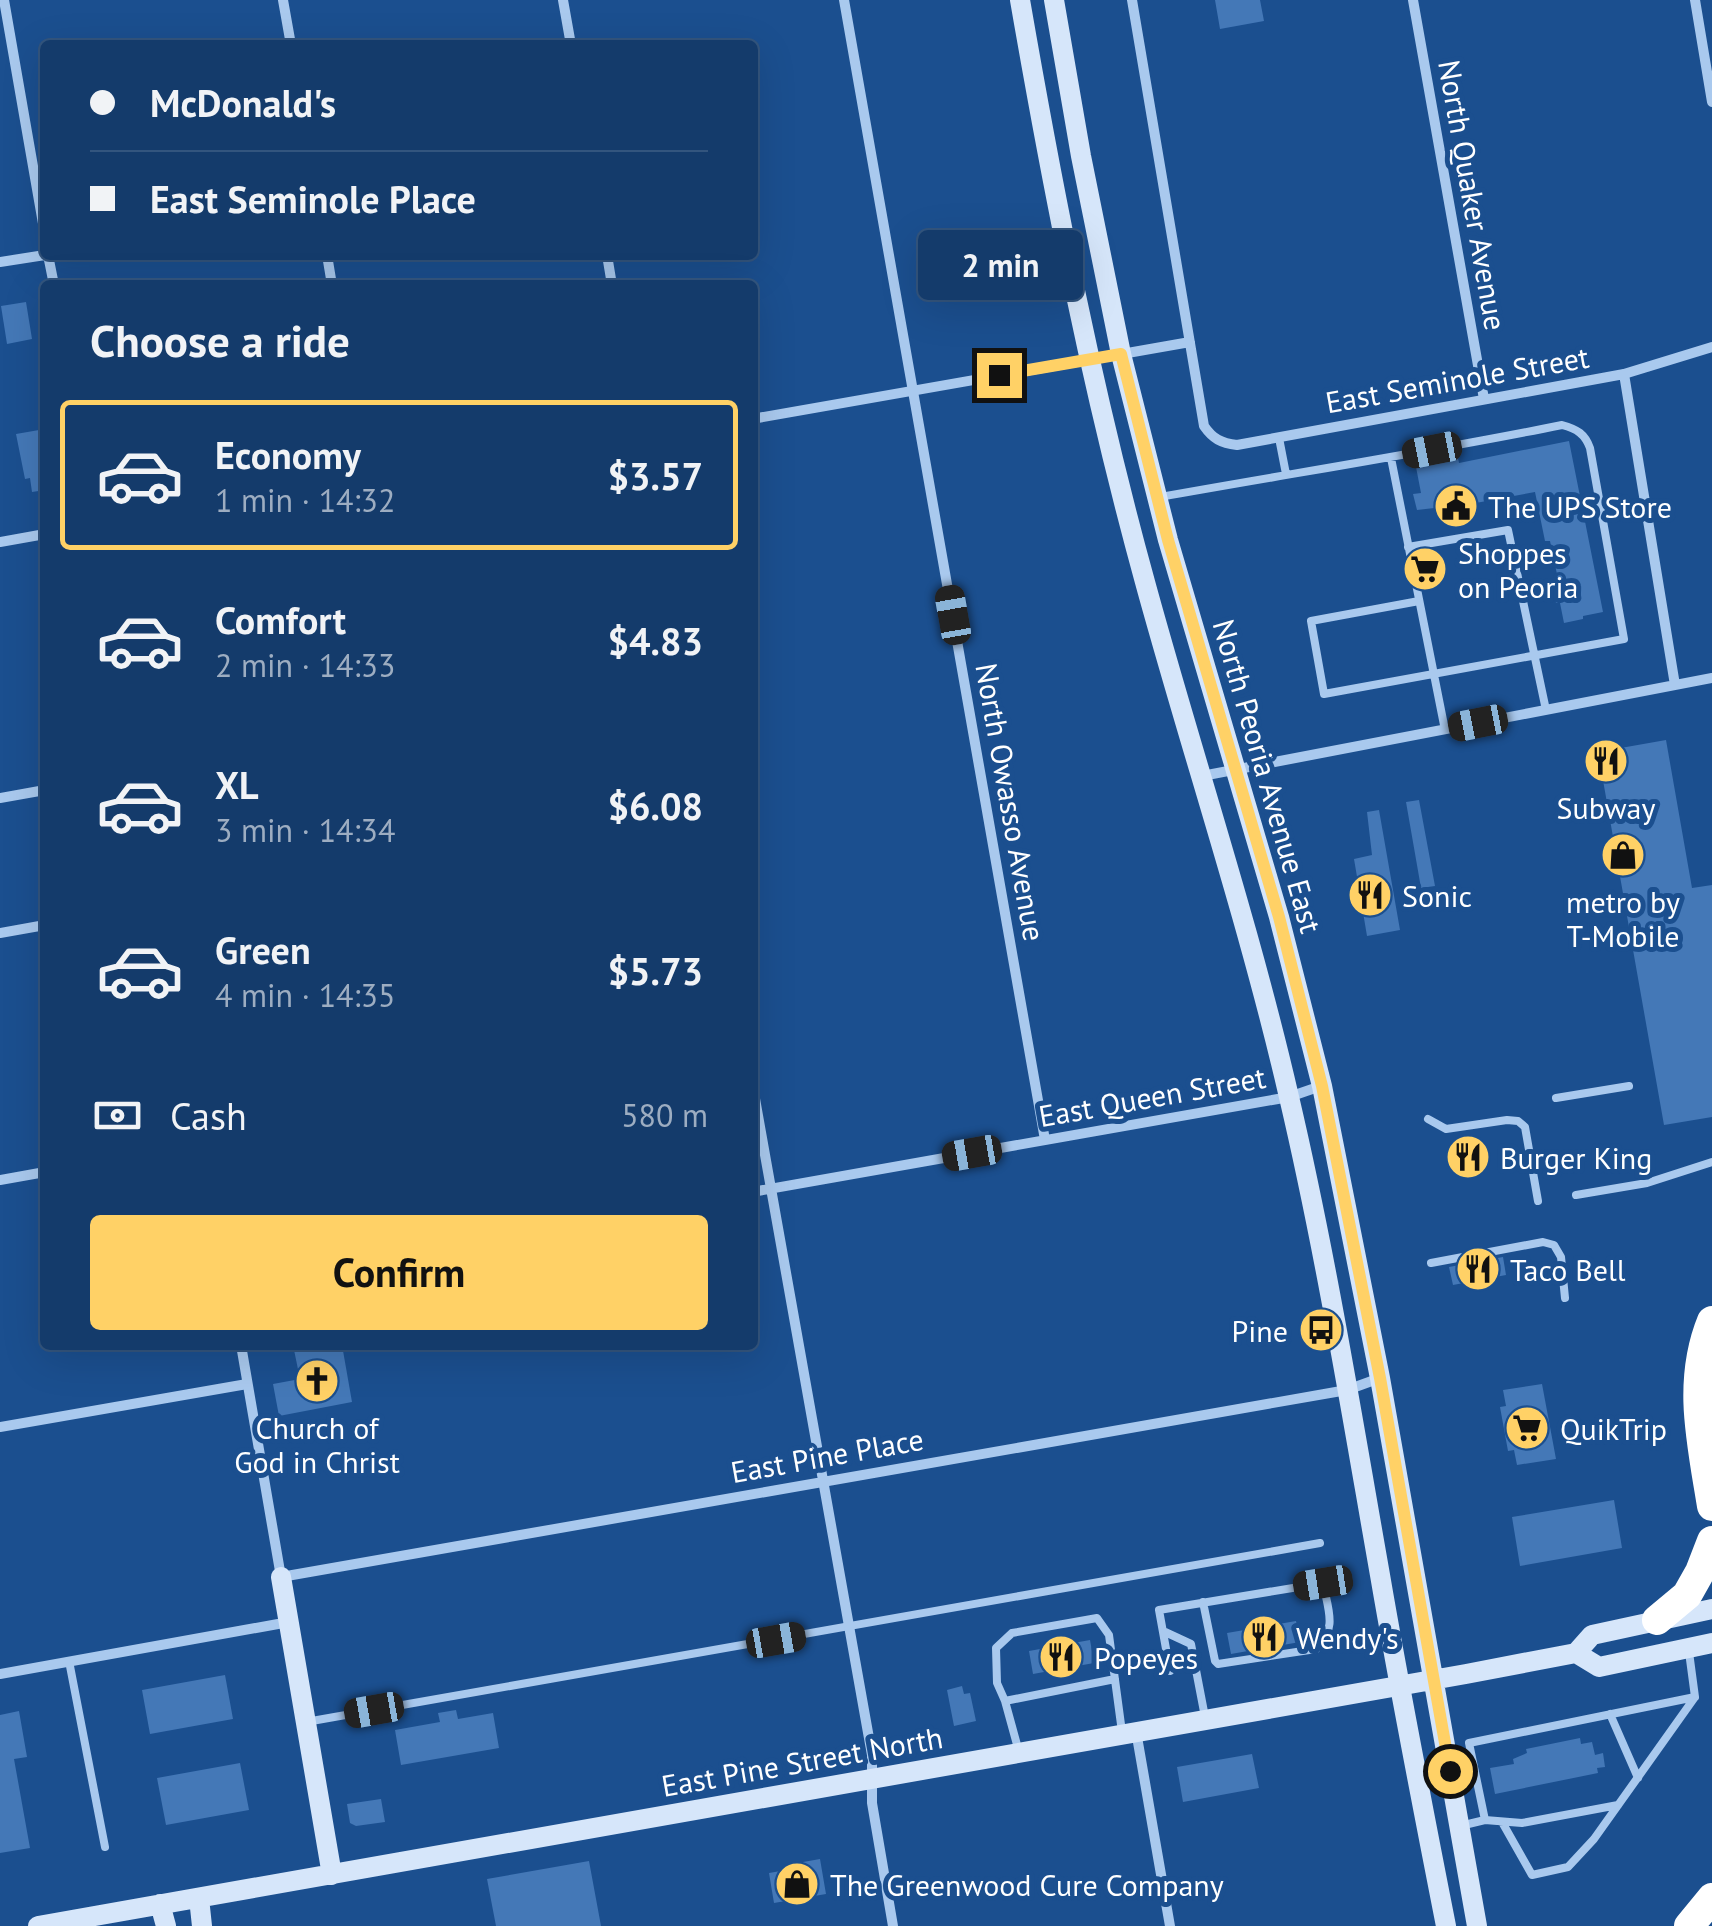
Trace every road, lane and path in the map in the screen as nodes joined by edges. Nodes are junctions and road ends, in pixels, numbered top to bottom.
1 (4, 0) edge
2 (284, 0) edge
3 (563, 0) edge
4 (844, 0) edge
5 (1020, 0) edge
6 (1054, 0) edge
7 (1132, 0) edge
8 (1413, 0) edge
9 (1695, 0) edge
10 (290, 40) edge
11 (570, 40) edge
12 (1712, 102) edge
13 (40, 206) edge
14 (40, 256) edge
15 (0, 262) edge
16 (1190, 342) junction
17 (1712, 347) edge
18 (1121, 354) junction
19 (1088, 359) junction
20 (1624, 374) junction
21 (914, 390) junction
22 (1484, 399) junction
23 (758, 418) edge
24 (1279, 438) junction
25 (1391, 458) junction
26 (1286, 474) junction
27 (1157, 498) junction
28 (40, 535) edge
29 (0, 542) edge
30 (1408, 547) junction
31 (1419, 601) junction
32 (1534, 656) junction
33 (1434, 674) junction
34 (1712, 678) edge
35 (1675, 685) junction
36 (1546, 710) junction
37 (1445, 730) junction
38 (1235, 770) junction
39 (1202, 776) junction
40 (40, 791) edge
41 (0, 798) edge
42 (40, 927) edge
43 (0, 933) edge
44 (1322, 1086) junction
45 (1629, 1086) dead end
46 (1289, 1098) junction
47 (1556, 1098) dead end
48 (758, 1114) edge
49 (1428, 1119) dead end
50 (1044, 1140) junction
51 (1712, 1162) edge
52 (40, 1173) edge
53 (0, 1180) edge
54 (772, 1189) junction
55 (758, 1191) edge
56 (1576, 1195) dead end
57 (1538, 1202) dead end
58 (1431, 1263) dead end
59 (1566, 1298) dead end
60 (1712, 1321) edge
61 (242, 1350) edge
62 (1380, 1378) junction
63 (248, 1384) junction
64 (1347, 1390) junction
65 (0, 1427) edge
66 (825, 1480) junction
67 (1712, 1506) edge
68 (1712, 1541) edge
69 (1320, 1543) dead end
70 (281, 1577) junction
71 (1203, 1602) junction
72 (1712, 1609) edge
73 (1657, 1620) junction
74 (289, 1622) junction
75 (850, 1627) junction
76 (1163, 1631) junction
77 (1712, 1643) edge
78 (1688, 1648) junction
79 (1576, 1653) junction
80 (69, 1661) junction
81 (1170, 1672) dead end
82 (0, 1674) edge
83 (1114, 1679) junction
84 (1434, 1680) junction
85 (1400, 1686) junction
86 (1695, 1697) junction
87 (1005, 1701) junction
88 (1610, 1714) junction
89 (1206, 1719) junction
90 (306, 1722) junction
91 (1129, 1732) junction
92 (1019, 1752) junction
93 (1638, 1778) junction
94 (872, 1779) junction
95 (1618, 1805) junction
96 (1486, 1820) junction
97 (1502, 1822) junction
98 (1460, 1826) junction
99 (105, 1846) dead end
100 (332, 1876) junction
101 (199, 1898) junction
102 (1712, 1898) edge
103 (160, 1904) junction
104 (50, 1925) edge
105 (166, 1926) edge
106 (202, 1926) edge
107 (893, 1926) edge
108 (1170, 1926) edge
109 (1446, 1926) edge
110 (1477, 1926) edge
111 (1689, 1926) edge

1 - 13 street
2 - 10 street
3 - 11 street
4 - 21 street, North Owasso Avenue
5 - 19 main road
6 - 18 main road, North Peoria Avenue East
7 - 16 street
8 - 22 street, North Quaker Avenue
9 - 12 street
14 - 15 street
16 - 18 street
16 - 24 street, East Seminole Street
17 - 20 street, East Seminole Street
18 - 19 street
18 - 27 main road, North Peoria Avenue East
19 - 21 street
19 - 39 main road
20 - 22 street, East Seminole Street
20 - 35 street
21 - 23 street
21 - 50 street, North Owasso Avenue
22 - 24 street, East Seminole Street
24 - 26 lane
25 - 26 lane
25 - 30 lane
25 - 32 lane
26 - 27 lane
27 - 38 main road, North Peoria Avenue East
28 - 29 street
30 - 31 lane
30 - 32 lane
31 - 33 lane
31 - 33 lane
32 - 33 lane
32 - 36 lane
33 - 37 lane
34 - 35 street
35 - 36 street
36 - 37 street
37 - 38 street
38 - 39 street
38 - 44 main road, North Peoria Avenue East
39 - 46 main road
40 - 41 street
42 - 43 street
44 - 46 street, East Queen Street
44 - 62 main road, North Peoria Avenue East
45 - 47 lane
46 - 50 street, East Queen Street
46 - 64 main road
48 - 54 street
49 - 57 lane
50 - 54 street, East Queen Street
51 - 56 lane
52 - 53 street
54 - 55 street, East Queen Street
54 - 66 street
58 - 59 lane
60 - 67 highway
61 - 63 street
62 - 64 street, East Pine Place
62 - 84 main road, North Peoria Avenue East
63 - 65 street
63 - 70 street
64 - 66 street, East Pine Place
64 - 85 main road
66 - 70 street, East Pine Place
66 - 75 street
68 - 73 highway
69 - 75 lane
70 - 74 main road
71 - 71 lane
71 - 76 lane
72 - 73 main road, East Pine Street North
73 - 79 main road, East Pine Street North
74 - 80 street
74 - 90 main road
75 - 90 lane
75 - 94 street
76 - 81 lane
76 - 89 lane
77 - 78 main road, East Pine Street North
78 - 79 main road, East Pine Street North
78 - 86 lane
79 - 84 main road, East Pine Street North
80 - 82 street
80 - 99 lane
83 - 87 lane
83 - 87 lane
83 - 91 lane
84 - 85 main road, East Pine Street North
84 - 98 main road, North Peoria Avenue East
85 - 89 main road, East Pine Street North
85 - 109 main road
86 - 88 lane
86 - 93 lane
87 - 92 lane
88 - 93 lane
88 - 96 lane
89 - 91 main road, East Pine Street North
90 - 100 main road
91 - 92 main road, East Pine Street North
91 - 108 street
92 - 94 main road, East Pine Street North
93 - 95 lane
94 - 100 main road, East Pine Street North
94 - 107 street
95 - 97 lane
95 - 97 lane
96 - 97 lane
96 - 98 lane
98 - 110 main road, North Peoria Avenue East
100 - 101 main road, East Pine Street North
101 - 103 main road, East Pine Street North
101 - 106 main road
102 - 111 highway
103 - 104 main road, East Pine Street North
103 - 105 main road

